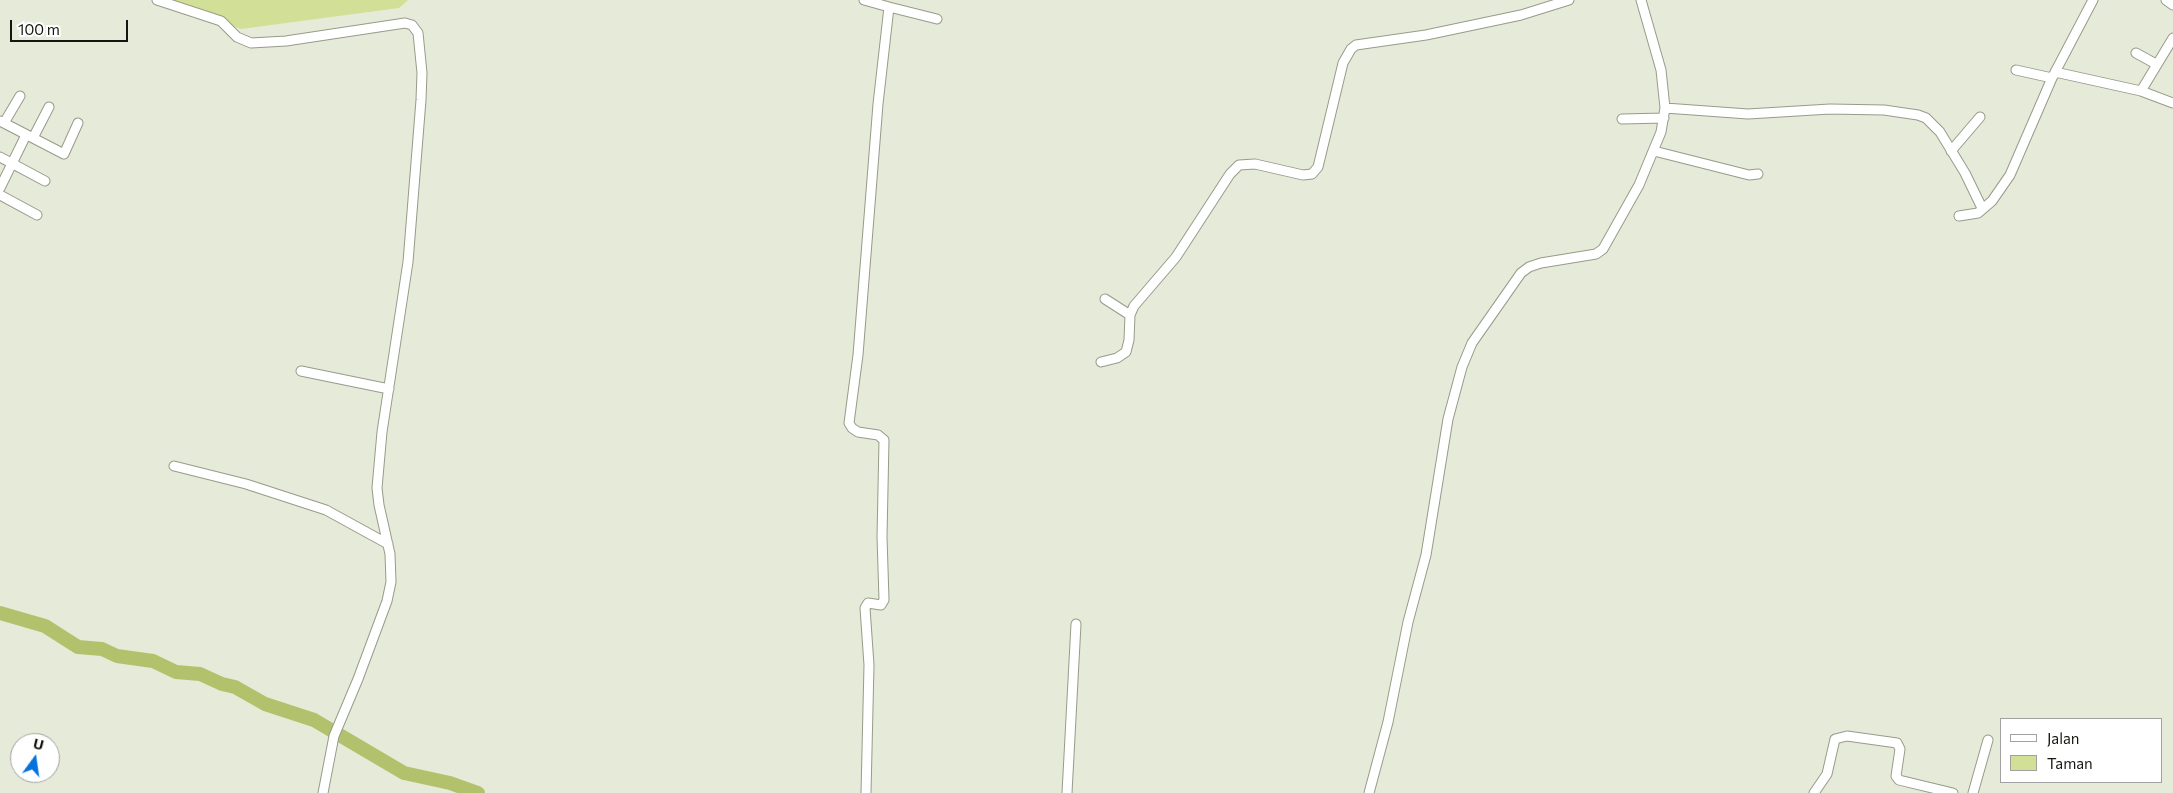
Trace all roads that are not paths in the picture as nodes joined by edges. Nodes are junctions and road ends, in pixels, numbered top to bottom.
1 (157, 0) edge
2 (864, 0) edge
3 (1569, 0) edge
4 (1641, 0) edge
5 (2093, 0) edge
6 (2166, 0) edge
7 (2173, 5) edge
8 (889, 7) junction
9 (937, 19) dead end
10 (2173, 38) edge
11 (2136, 53) dead end
12 (2156, 64) junction
13 (2016, 70) dead end
14 (2054, 75) junction
15 (2141, 91) junction
16 (20, 96) dead end
17 (2173, 103) edge
18 (49, 107) dead end
19 (1665, 108) junction
20 (1980, 117) dead end
21 (1664, 118) junction
22 (1622, 119) dead end
23 (2, 122) edge
24 (78, 123) dead end
25 (29, 137) junction
26 (1654, 151) junction
27 (1951, 151) junction
28 (0, 157) edge
29 (12, 163) junction
30 (1758, 174) dead end
31 (45, 181) dead end
32 (0, 188) edge
33 (0, 195) edge
34 (1982, 208) junction
35 (37, 215) dead end
36 (1958, 216) dead end
37 (1105, 299) dead end
38 (1130, 315) junction
39 (1101, 362) dead end
40 (302, 371) dead end
41 (389, 389) junction
42 (174, 466) dead end
43 (388, 544) junction
44 (1076, 624) dead end
45 (1988, 740) dead end
46 (323, 793) edge
47 (866, 793) edge
48 (1067, 793) edge
49 (1369, 793) edge
50 (1814, 793) edge
51 (1953, 793) edge
52 (1973, 793) edge

1 - 41 street
2 - 8 street
3 - 38 street
4 - 19 street
5 - 14 street
6 - 7 street
8 - 9 street
8 - 47 street
10 - 12 street
11 - 12 street
12 - 15 street
13 - 14 street
14 - 15 street
14 - 34 street
15 - 17 street
16 - 23 street
18 - 25 street
19 - 21 street
19 - 27 street
20 - 27 street
21 - 22 street
21 - 26 street
23 - 25 street
24 - 25 street
25 - 29 street
26 - 30 street
26 - 49 street
27 - 34 street
28 - 29 street
29 - 31 street
29 - 32 street
33 - 35 street
34 - 36 street
37 - 38 street
38 - 39 street
40 - 41 street
41 - 43 street
42 - 43 street
43 - 46 street
44 - 48 street
45 - 52 street
50 - 51 street

